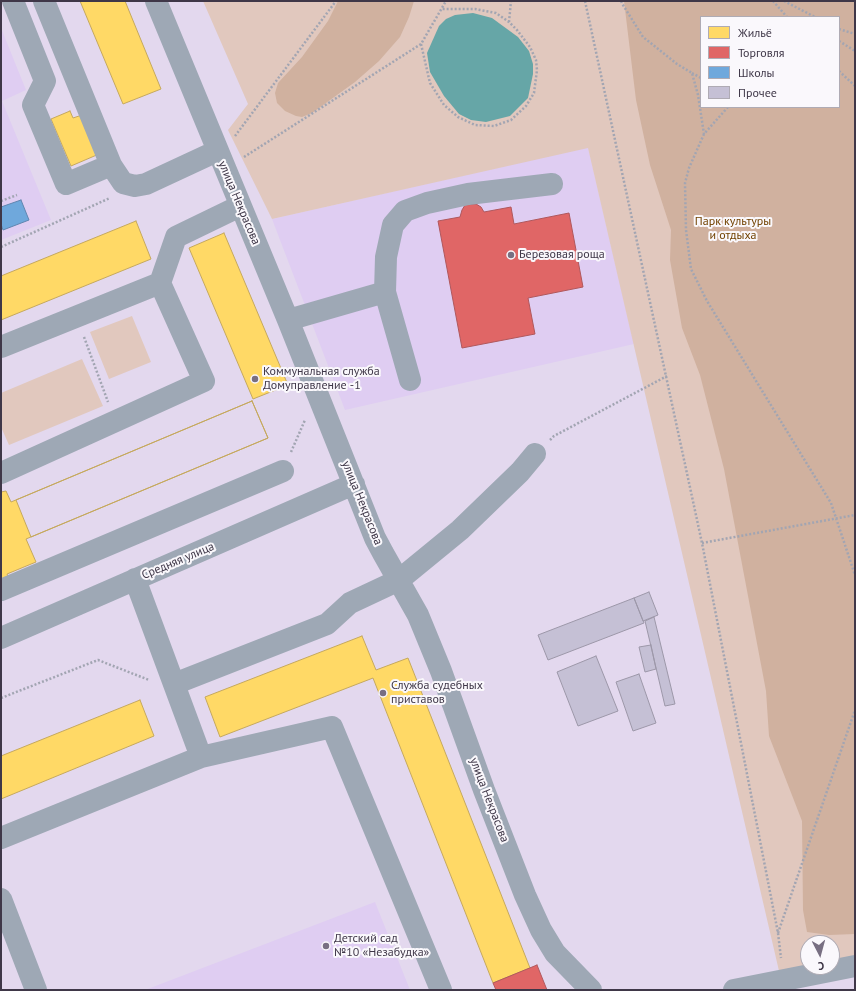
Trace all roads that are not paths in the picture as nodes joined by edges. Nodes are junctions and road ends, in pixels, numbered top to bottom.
1 (14, 1) edge
2 (44, 1) edge
3 (156, 1) edge
4 (224, 153) junction
5 (112, 165) junction
6 (552, 184) dead end
7 (240, 206) junction
8 (160, 282) junction
9 (385, 292) junction
10 (288, 320) junction
11 (1, 347) edge
12 (410, 380) dead end
13 (535, 454) road end
14 (2, 470) edge
15 (283, 471) road end
16 (354, 484) junction
17 (135, 579) junction
18 (398, 580) junction
19 (1, 590) edge
20 (1, 638) edge
21 (175, 688) junction
22 (201, 756) junction
23 (1, 838) edge
24 (1, 899) edge
25 (855, 966) edge
26 (790, 983) edge
27 (36, 990) edge
28 (441, 990) edge
29 (591, 990) edge
30 (734, 990) edge

1 - 5 street
2 - 5 street
3 - 4 street, улица Некрасова
4 - 5 street
4 - 7 street, улица Некрасова
6 - 9 street
7 - 8 street
7 - 10 street, улица Некрасова
8 - 11 street
8 - 14 street
9 - 10 street
9 - 12 street
10 - 16 street, улица Некрасова
13 - 18 street
15 - 19 street
16 - 17 street, Средняя улица
16 - 18 street, улица Некрасова
17 - 20 street, Средняя улица
17 - 21 street
18 - 21 street
18 - 29 street, улица Некрасова
21 - 22 street
22 - 23 street
22 - 28 street
24 - 27 street
25 - 26 street
26 - 30 street

